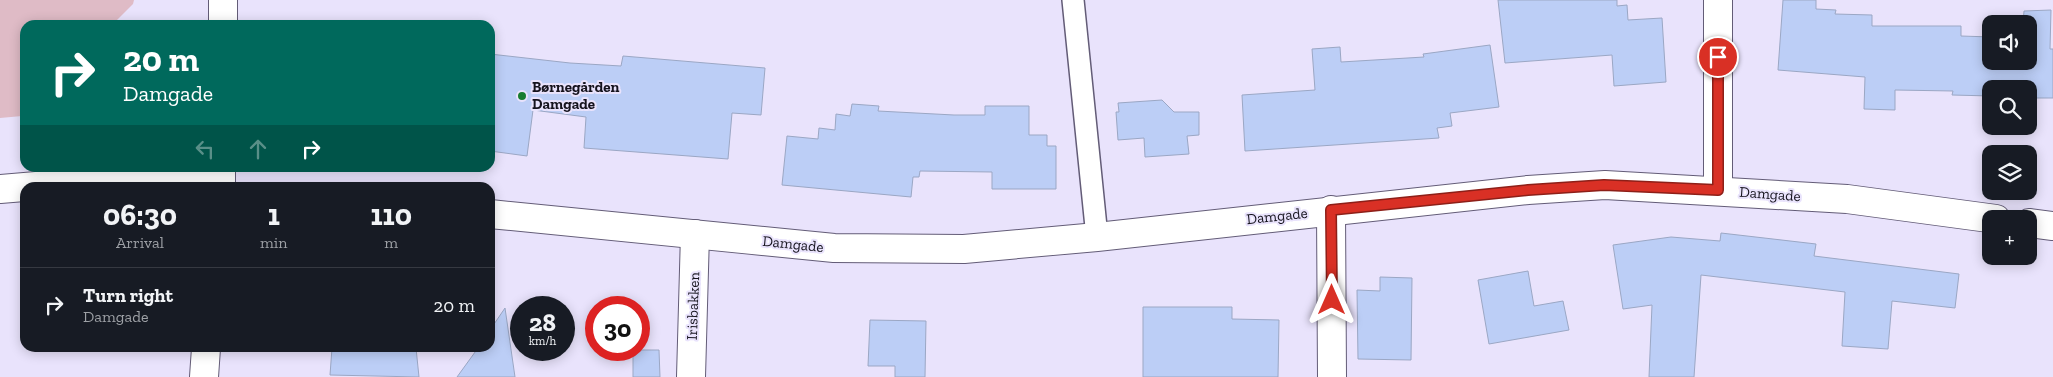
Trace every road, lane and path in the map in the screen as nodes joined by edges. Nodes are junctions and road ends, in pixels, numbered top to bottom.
1 (223, 0) edge
2 (1073, 0) edge
3 (1718, 0) edge
4 (223, 20) edge
5 (20, 187) edge
6 (0, 189) edge
7 (1718, 190) junction
8 (1331, 210) junction
9 (495, 214) edge
10 (1982, 217) edge
11 (2037, 224) edge
12 (2053, 226) edge
13 (695, 234) junction
14 (1096, 237) junction
15 (206, 352) edge
16 (204, 377) edge
17 (691, 377) edge
18 (1332, 377) edge

1 - 4 street
2 - 14 lane
3 - 7 street
5 - 6 street
7 - 8 street, Damgade
7 - 10 street, Damgade
8 - 14 street, Damgade
8 - 18 street
9 - 13 street, Damgade
11 - 12 street
13 - 14 street, Damgade
13 - 17 street, Irisbakken
15 - 16 street

